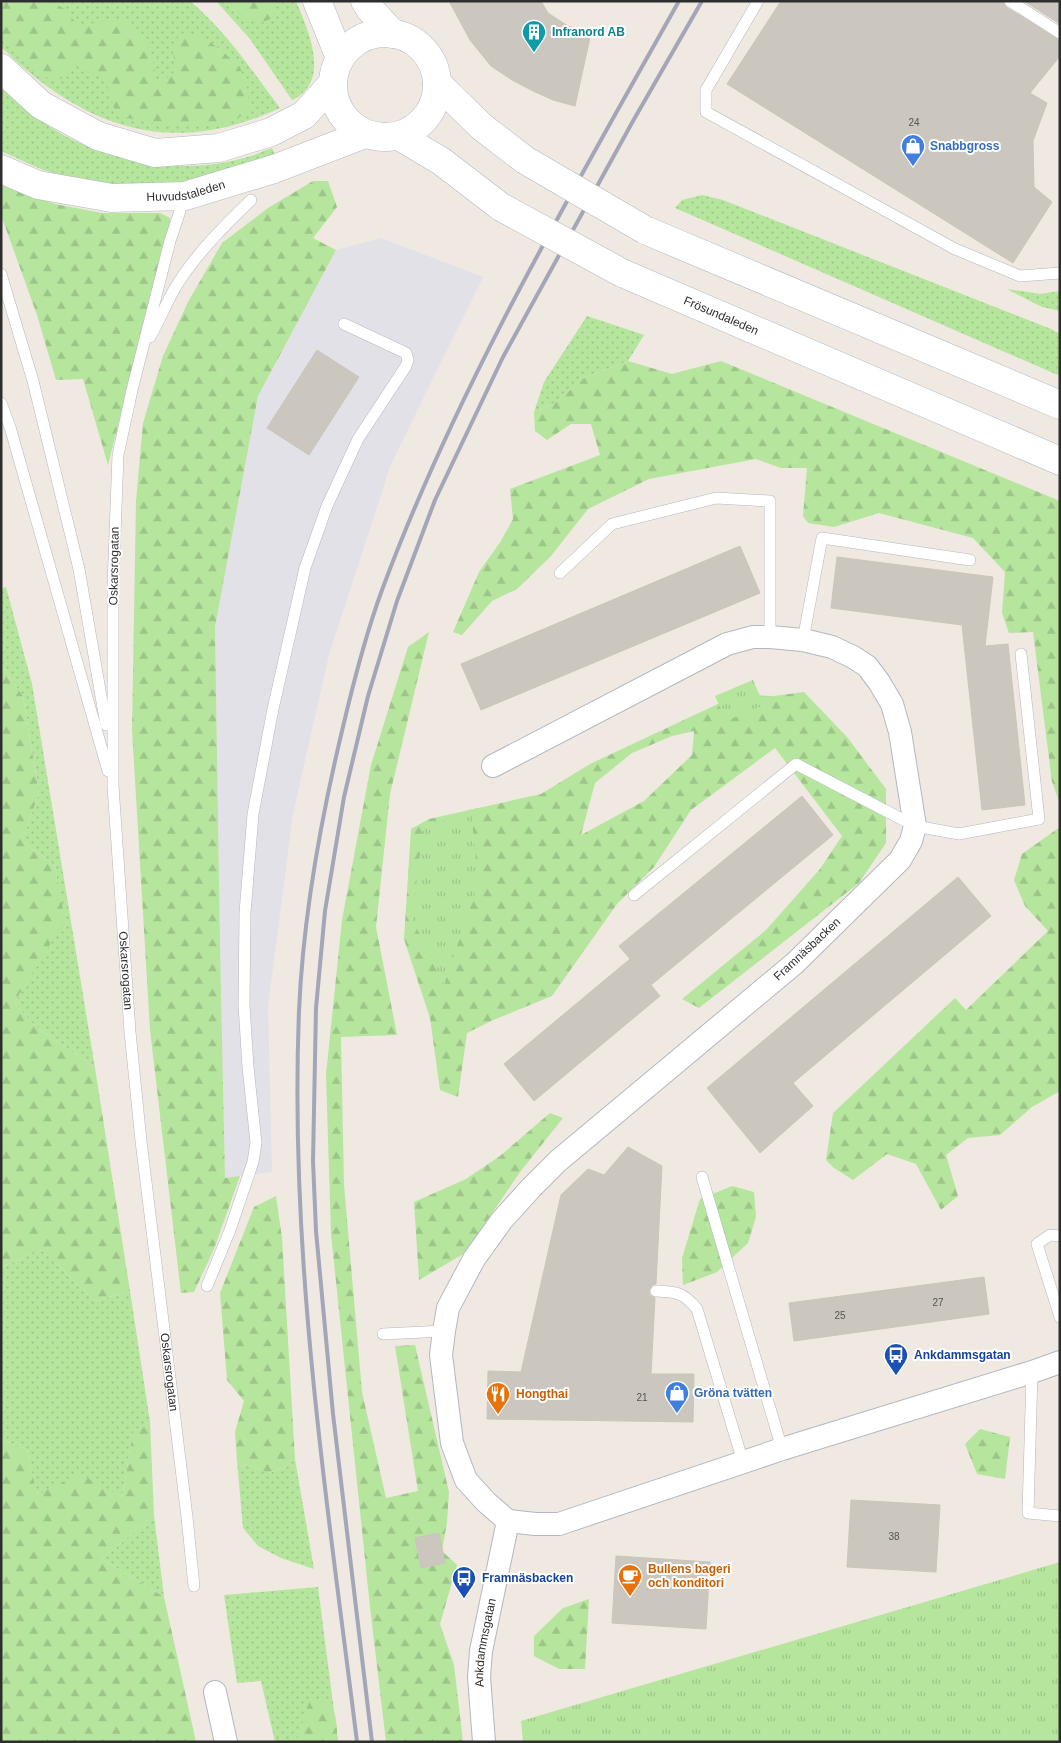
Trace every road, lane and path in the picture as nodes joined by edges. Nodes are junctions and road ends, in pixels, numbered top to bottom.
1 (317, 1) edge
2 (366, 1) edge
3 (758, 1) edge
4 (1010, 1) edge
5 (1060, 33) edge
6 (393, 34) junction
7 (340, 58) junction
8 (1, 68) edge
9 (437, 83) junction
10 (332, 84) junction
11 (365, 134) junction
12 (399, 136) junction
13 (1, 169) edge
14 (251, 200) dead end
15 (180, 211) dead end
16 (1060, 273) edge
17 (1, 274) edge
18 (344, 324) dead end
19 (142, 354) junction
20 (1, 403) edge
21 (1060, 405) edge
22 (1060, 461) edge
23 (970, 560) dead end
24 (560, 573) dead end
25 (770, 637) junction
26 (803, 640) junction
27 (1021, 654) dead end
28 (493, 766) dead end
29 (113, 786) junction
30 (915, 826) junction
31 (634, 895) dead end
32 (702, 1177) dead end
33 (1060, 1236) edge
34 (207, 1286) dead end
35 (656, 1291) dead end
36 (1060, 1317) edge
37 (444, 1331) junction
38 (383, 1334) dead end
39 (1060, 1362) edge
40 (1032, 1372) junction
41 (782, 1449) junction
42 (743, 1462) junction
43 (1060, 1516) edge
44 (508, 1521) junction
45 (194, 1586) dead end
46 (215, 1692) dead end
47 (226, 1742) edge
48 (484, 1742) edge

1 - 7 main road
2 - 6 main road
3 - 16 lane
4 - 5 lane
6 - 7 main road
6 - 9 main road
7 - 10 main road
8 - 10 main road
9 - 12 main road
9 - 21 main road, bridge
10 - 11 main road
11 - 12 main road
11 - 13 main road, Huvudstaleden
12 - 22 main road, Frösundaleden, bridge
14 - 19 lane, Oskarsrogatan
15 - 19 lane, Oskarsrogatan
17 - 29 lane
18 - 34 lane
19 - 29 lane, Oskarsrogatan
20 - 29 lane
23 - 26 lane
24 - 25 lane
25 - 26 street, Framnäsbacken
25 - 28 street, Framnäsbacken
26 - 30 street, Framnäsbacken
27 - 30 lane
29 - 45 lane, Oskarsrogatan
30 - 31 lane
30 - 37 street, Framnäsbacken
32 - 41 lane
33 - 36 lane
35 - 42 lane
37 - 38 lane
37 - 44 street, Framnäsbacken
39 - 40 street
40 - 41 street
40 - 43 lane
41 - 42 street
42 - 44 street
44 - 48 street, Ankdammsgatan
46 - 47 street

